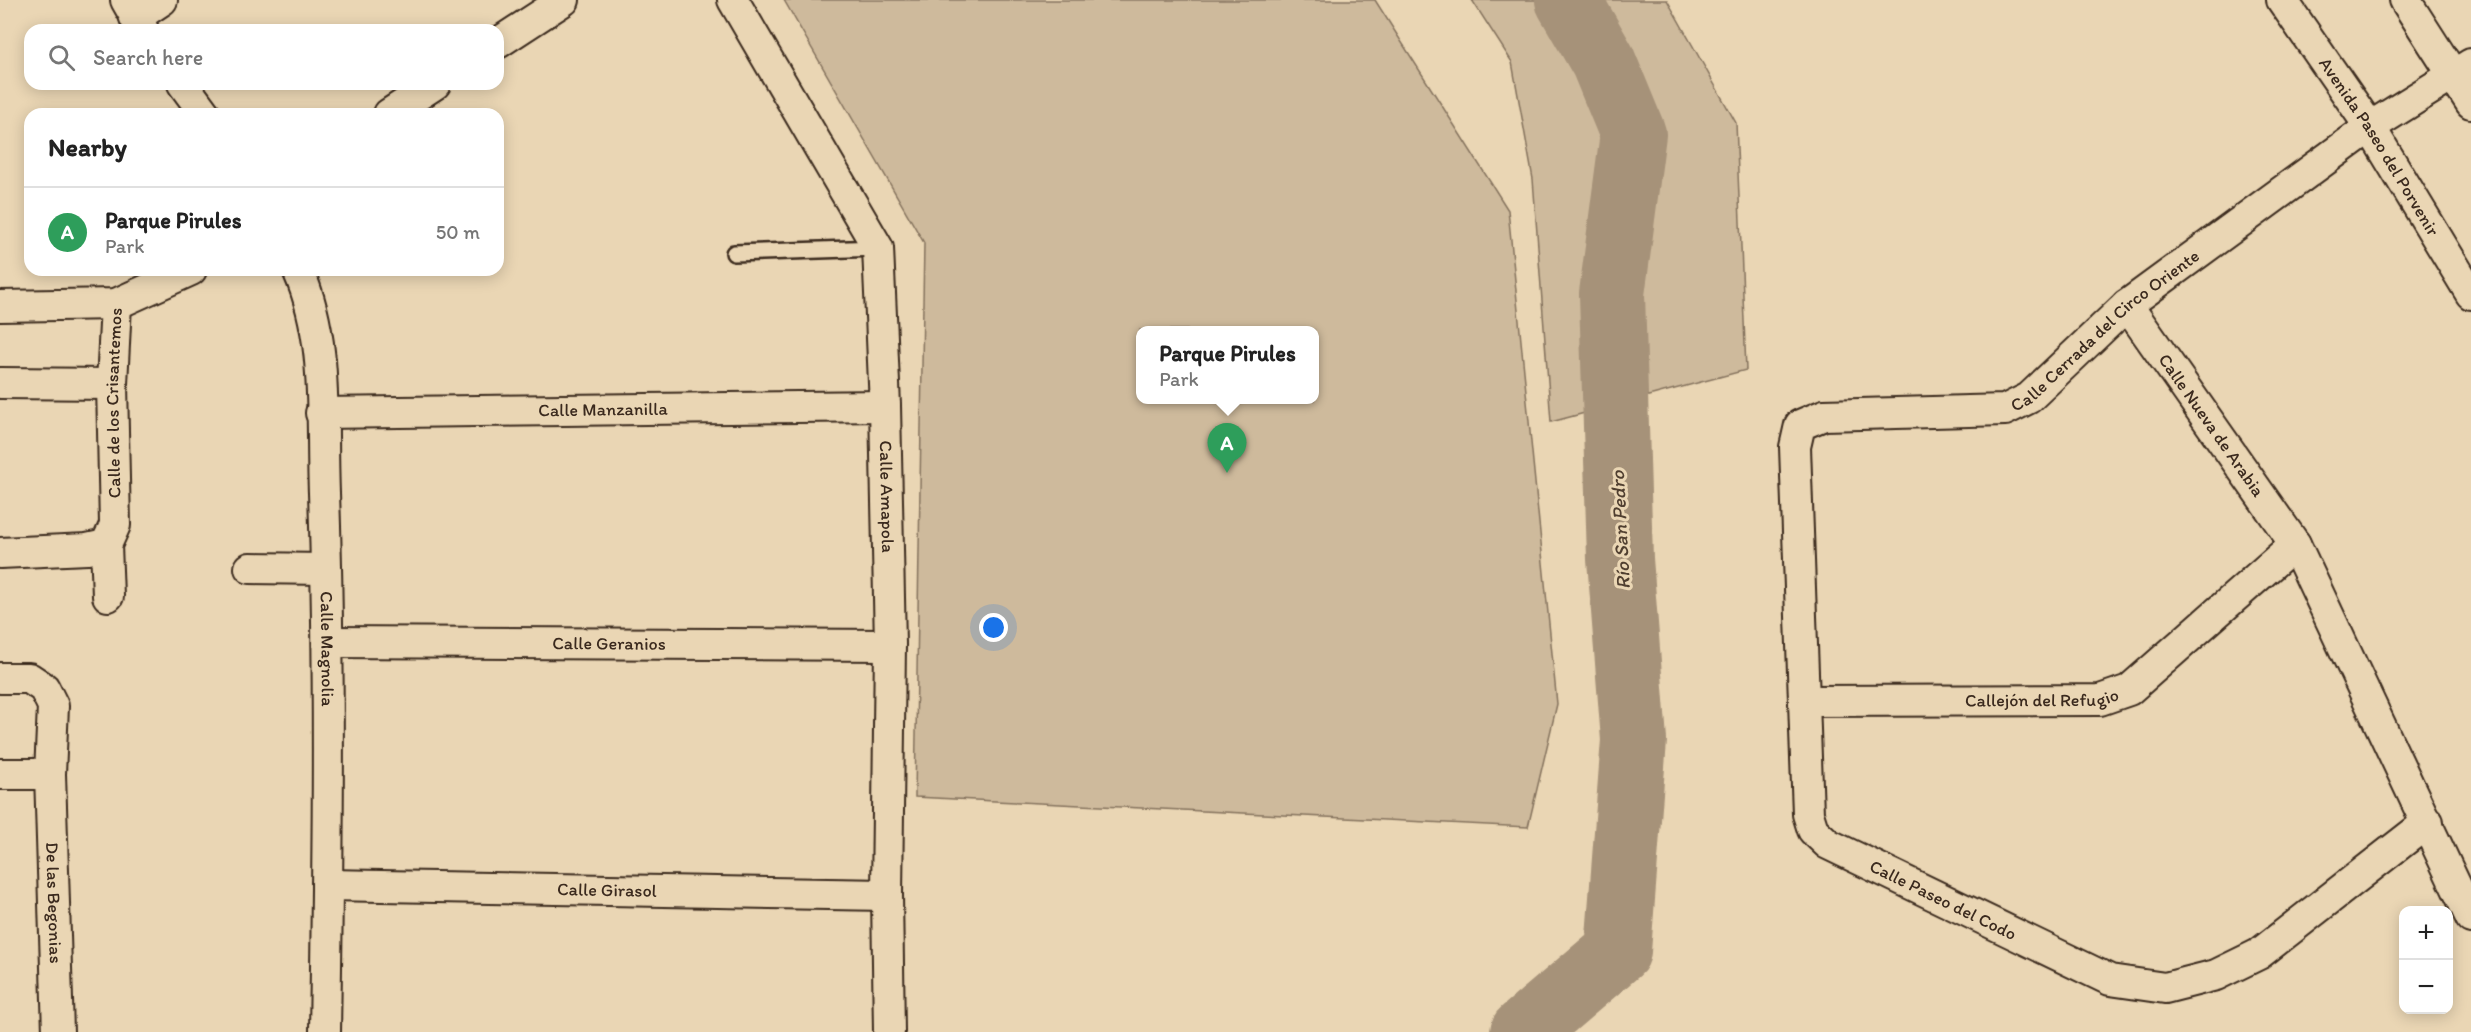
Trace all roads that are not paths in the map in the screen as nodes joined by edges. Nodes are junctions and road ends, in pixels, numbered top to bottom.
1 (162, 0) edge
2 (564, 0) edge
3 (733, 0) edge
4 (2282, 0) edge
5 (2405, 0) edge
6 (135, 16) edge
7 (504, 39) edge
8 (2462, 68) edge
9 (187, 90) edge
10 (426, 90) edge
11 (2471, 103) edge
12 (201, 108) edge
13 (398, 108) edge
14 (2370, 128) junction
15 (878, 249) junction
16 (734, 253) dead end
17 (178, 276) edge
18 (301, 276) edge
19 (2471, 294) edge
20 (116, 304) junction
21 (2127, 305) junction
22 (0, 306) edge
23 (0, 383) edge
24 (112, 384) junction
25 (885, 406) junction
26 (321, 413) junction
27 (1800, 425) joint
28 (2295, 544) junction
29 (106, 545) junction
30 (0, 553) edge
31 (250, 568) dead end
32 (326, 569) junction
33 (108, 596) dead end
34 (329, 642) junction
35 (890, 645) junction
36 (0, 678) edge
37 (1804, 701) junction
38 (0, 774) edge
39 (50, 774) junction
40 (2428, 822) junction
41 (327, 885) junction
42 (887, 895) junction
43 (2471, 918) edge
44 (58, 1032) edge
45 (325, 1032) edge
46 (889, 1032) edge

1 - 6 street
2 - 7 street
3 - 15 street, Calle Amapola
4 - 14 street, Avenida Paseo del Porvenir
5 - 8 street
8 - 11 street
8 - 14 street, Calle Cerrada del Circo Oriente
9 - 12 street
10 - 13 street
14 - 19 street, Avenida Paseo del Porvenir
14 - 21 street, Calle Cerrada del Circo Oriente
15 - 16 lane
15 - 25 street, Calle Amapola
17 - 20 street, Calle de los Crisantemos
18 - 26 street, Calle Magnolia
20 - 22 street
20 - 24 street, Calle de los Crisantemos
21 - 27 street, Calle Cerrada del Circo Oriente
21 - 28 street, Calle Nueva de Arabia
23 - 24 street
24 - 29 street, Calle de los Crisantemos
25 - 26 street, Calle Manzanilla
25 - 35 street, Calle Amapola
26 - 32 street, Calle Magnolia
27 - 37 street, Calle Paseo del Codo
28 - 37 street, Callejón del Refugio
28 - 40 street, Calle Nueva de Arabia
29 - 30 street
29 - 33 street, Calle de los Crisantemos
31 - 32 street
32 - 34 street, Calle Magnolia
34 - 35 street, Calle Geranios
34 - 41 street, Calle Magnolia
35 - 42 street, Calle Amapola
36 - 39 street, De las Begonias
37 - 40 street, Calle Paseo del Codo
38 - 39 street
39 - 44 street, De las Begonias
40 - 43 street
41 - 42 street, Calle Girasol
41 - 45 street, Calle Magnolia
42 - 46 street, Calle Amapola

